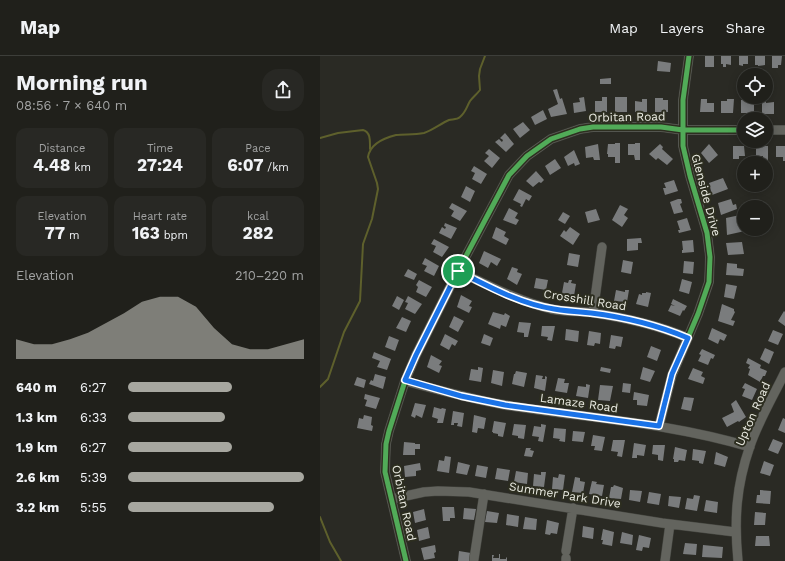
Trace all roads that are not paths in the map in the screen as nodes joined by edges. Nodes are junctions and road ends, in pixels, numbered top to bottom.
1 (689, 56) edge
2 (683, 130) junction
3 (737, 130) edge
4 (773, 130) edge
5 (785, 130) edge
6 (602, 246) dead end
7 (458, 271) junction
8 (592, 313) junction
9 (688, 338) junction
10 (785, 372) edge
11 (405, 380) junction
12 (659, 426) junction
13 (750, 447) junction
14 (484, 494) junction
15 (392, 498) junction
16 (573, 508) junction
17 (670, 524) junction
18 (735, 532) junction
19 (566, 557) edge
20 (474, 559) dead end
21 (406, 561) edge
22 (665, 561) edge
23 (738, 561) edge

1 - 2 street, Glenside Drive
2 - 3 street, Orbitan Road
2 - 7 street, Orbitan Road
2 - 9 street, Glenside Drive
4 - 5 street
6 - 8 street
7 - 8 street, Crosshill Road
7 - 11 street, Orbitan Road
8 - 9 street, Crosshill Road
9 - 12 street, Glenside Drive
10 - 13 street, Upton Road
11 - 12 street, Lamaze Road
11 - 15 street, Orbitan Road
12 - 13 street, Lamaze Road
13 - 18 street, Upton Road
14 - 15 street, Summer Park Drive
14 - 16 street, Summer Park Drive
14 - 20 street
15 - 21 street, Orbitan Road
16 - 17 street, Summer Park Drive
16 - 19 street
17 - 18 street, Summer Park Drive
17 - 22 street
18 - 23 street, Upton Road

